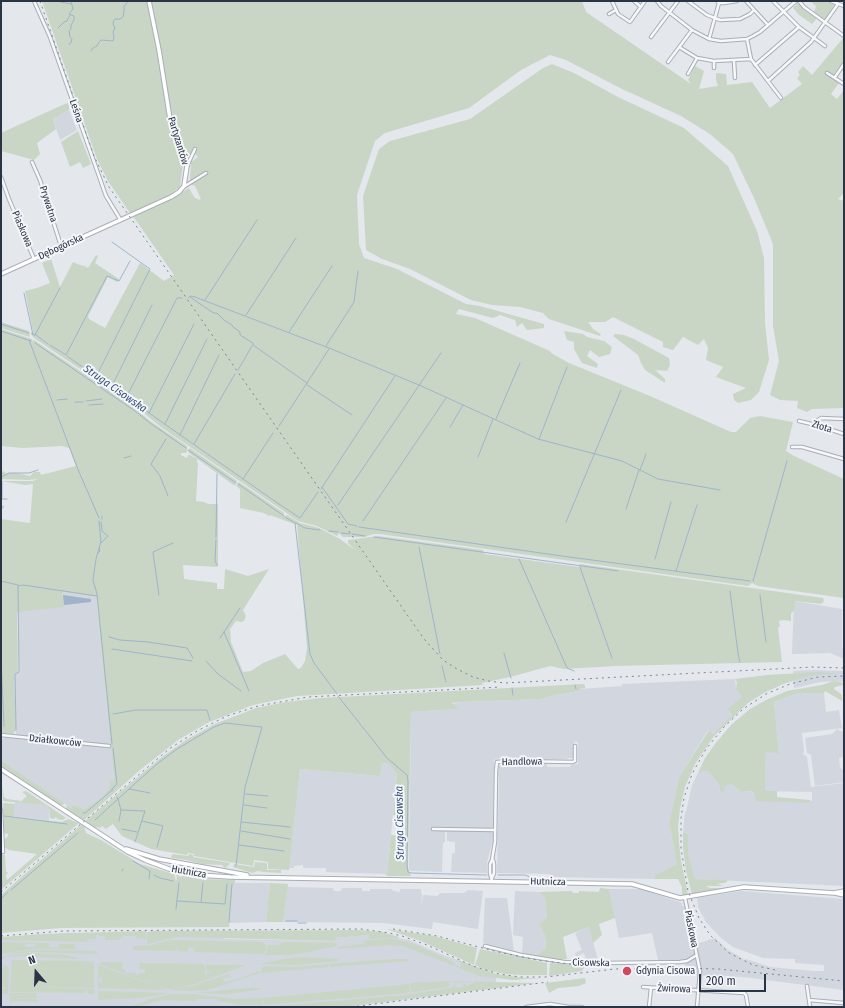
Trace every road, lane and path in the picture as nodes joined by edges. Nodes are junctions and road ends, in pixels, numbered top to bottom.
1 (34, 1) edge
2 (149, 1) edge
3 (612, 1) edge
4 (634, 1) edge
5 (645, 1) edge
6 (657, 1) edge
7 (678, 1) edge
8 (688, 1) edge
9 (736, 1) edge
10 (746, 1) edge
11 (773, 1) edge
12 (797, 1) edge
13 (831, 1) edge
14 (718, 2) edge
15 (838, 4) junction
16 (844, 6) edge
17 (641, 7) junction
18 (616, 10) junction
19 (754, 10) junction
20 (668, 12) junction
21 (784, 12) junction
22 (609, 14) dead end
23 (714, 18) junction
24 (825, 23) junction
25 (768, 25) junction
26 (799, 27) junction
27 (692, 30) junction
28 (844, 36) edge
29 (651, 37) dead end
30 (814, 38) junction
31 (709, 39) junction
32 (747, 39) junction
33 (825, 46) dead end
34 (679, 47) junction
35 (697, 58) junction
36 (751, 59) junction
37 (714, 61) junction
38 (734, 61) junction
39 (668, 62) dead end
40 (844, 64) edge
41 (755, 65) junction
42 (714, 68) dead end
43 (827, 73) dead end
44 (688, 74) dead end
45 (835, 77) junction
46 (735, 78) dead end
47 (768, 81) junction
48 (844, 84) edge
49 (781, 98) dead end
50 (195, 149) dead end
51 (32, 162) dead end
52 (187, 166) junction
53 (206, 173) dead end
54 (1, 177) edge
55 (184, 186) junction
56 (120, 219) junction
57 (62, 246) junction
58 (34, 259) junction
59 (1, 274) edge
60 (844, 419) edge
61 (799, 421) dead end
62 (816, 425) junction
63 (844, 434) edge
64 (792, 446) dead end
65 (844, 460) edge
66 (1, 735) edge
67 (110, 746) dead end
68 (575, 746) dead end
69 (2, 771) edge
70 (1, 810) edge
71 (432, 829) dead end
72 (495, 830) junction
73 (2, 837) edge
74 (126, 849) junction
75 (3, 852) dead end
76 (148, 856) junction
77 (145, 860) junction
78 (188, 864) junction
79 (196, 866) junction
80 (183, 872) junction
81 (230, 874) junction
82 (198, 875) junction
83 (492, 880) junction
84 (834, 892) junction
85 (844, 892) edge
86 (844, 895) edge
87 (685, 898) junction
88 (485, 946) dead end
89 (697, 955) junction
90 (807, 986) dead end
91 (643, 987) dead end
92 (651, 988) junction
93 (698, 990) junction
94 (809, 1000) junction
95 (844, 1003) edge
96 (528, 1007) edge
97 (570, 1007) edge
98 (582, 1007) edge
99 (649, 1007) edge
100 (697, 1007) edge
101 (748, 1007) edge
102 (810, 1007) edge

1 - 56 street, Leśna
2 - 52 main road, Partyzantów
3 - 18 street
4 - 17 street
5 - 17 street
6 - 20 street
7 - 20 street
8 - 23 street
9 - 14 street
10 - 19 street
11 - 21 street
12 - 21 street
12 - 24 street
13 - 15 street
14 - 23 street
15 - 16 street
15 - 24 street
17 - 18 street
18 - 22 street
19 - 23 street
19 - 25 street
20 - 27 street
20 - 29 street
21 - 25 street
21 - 26 street
23 - 31 street
24 - 28 street
24 - 30 street
25 - 32 street
26 - 30 street
26 - 41 street
27 - 31 street
27 - 34 street
30 - 33 street
30 - 47 street
31 - 32 street
32 - 36 street
34 - 35 street
34 - 39 street
35 - 37 street
35 - 44 street
36 - 38 street
36 - 41 street
37 - 38 street
37 - 42 street
38 - 46 street
40 - 45 street
41 - 47 street
43 - 45 street
45 - 48 street
47 - 49 street
50 - 52 street
51 - 57 street, Prywatna
52 - 55 main road, Partyzantów
53 - 55 street
54 - 58 street, Piaskowa
55 - 56 main road
56 - 57 main road, Dębogórska
57 - 58 main road, Dębogórska
58 - 59 main road, Dębogórska
60 - 62 street
61 - 62 street, Złota
62 - 63 street, Złota
64 - 65 street
66 - 67 street, Działkowców
68 - 72 street, Handlowa
69 - 74 main road, Hutnicza
70 - 73 street
71 - 72 street
72 - 83 street, Handlowa
73 - 75 street
74 - 76 main road, Hutnicza
74 - 77 main road, Hutnicza
76 - 77 main road
76 - 78 main road, Hutnicza
77 - 80 main road, Hutnicza
78 - 79 main road, Hutnicza
78 - 80 main road
79 - 81 main road, Hutnicza
79 - 82 main road
80 - 82 main road, Hutnicza
81 - 82 main road, Hutnicza
81 - 83 main road, Hutnicza
83 - 87 main road, Hutnicza
84 - 85 main road, Hutnicza
84 - 86 main road, Hutnicza
84 - 87 main road, Hutnicza
87 - 89 street, Piaskowa
88 - 89 street, Cisowska
89 - 93 street, Piaskowa
90 - 94 street
91 - 92 street, Żwirowa
92 - 93 street, Żwirowa
92 - 99 street, Żwirowa
93 - 100 street, Piaskowa
93 - 101 street, Żwirowa
94 - 95 street
94 - 102 street
96 - 97 street
97 - 98 street

